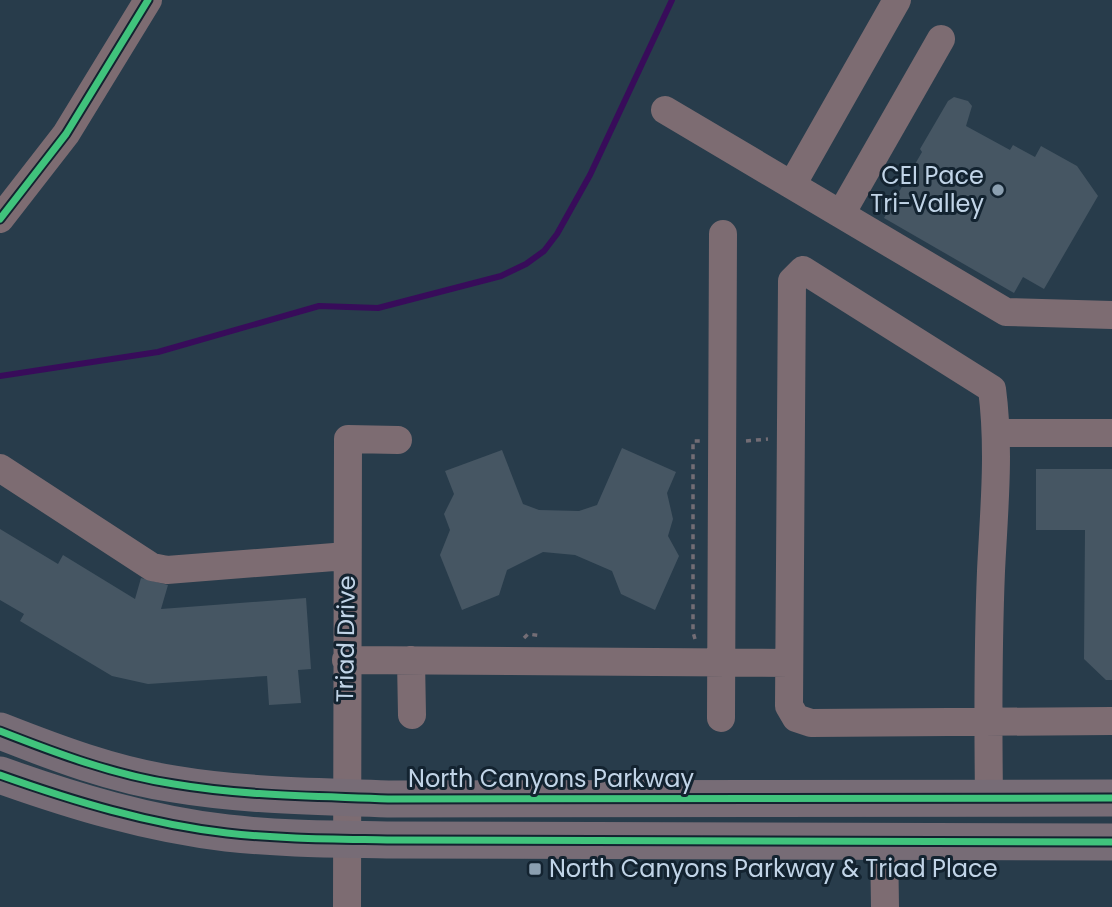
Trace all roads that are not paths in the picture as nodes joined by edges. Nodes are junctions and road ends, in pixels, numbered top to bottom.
1 (148, 0) edge
2 (897, 0) edge
3 (941, 39) dead end
4 (665, 110) dead end
5 (792, 185) junction
6 (841, 214) junction
7 (0, 219) edge
8 (723, 234) dead end
9 (1112, 315) edge
10 (998, 433) junction
11 (1112, 433) edge
12 (398, 440) dead end
13 (0, 468) edge
14 (347, 556) junction
15 (346, 660) junction
16 (411, 660) junction
17 (721, 662) junction
18 (789, 663) junction
19 (412, 715) dead end
20 (721, 718) dead end
21 (1112, 721) edge
22 (988, 723) junction
23 (0, 731) edge
24 (0, 775) edge
25 (346, 797) junction
26 (989, 797) junction
27 (1112, 798) edge
28 (346, 839) junction
29 (884, 841) junction
30 (1112, 842) edge
31 (347, 907) edge
32 (884, 907) edge

1 - 7 street
2 - 5 street
3 - 6 street
4 - 5 street
5 - 6 street
6 - 9 street
8 - 17 street
10 - 11 street
10 - 18 street
10 - 22 street
12 - 14 street, Triad Drive
13 - 14 street
14 - 15 street, Triad Drive
15 - 16 street
15 - 25 street, Triad Drive
16 - 17 street
16 - 19 street
17 - 18 street
17 - 20 street
18 - 22 street
21 - 22 street
22 - 26 street
23 - 25 main road, North Canyons Parkway
24 - 28 main road
25 - 26 main road, North Canyons Parkway
25 - 28 street, Triad Drive
26 - 27 main road, North Canyons Parkway
28 - 29 main road
28 - 31 street, Triad Drive
29 - 30 main road
29 - 32 street

